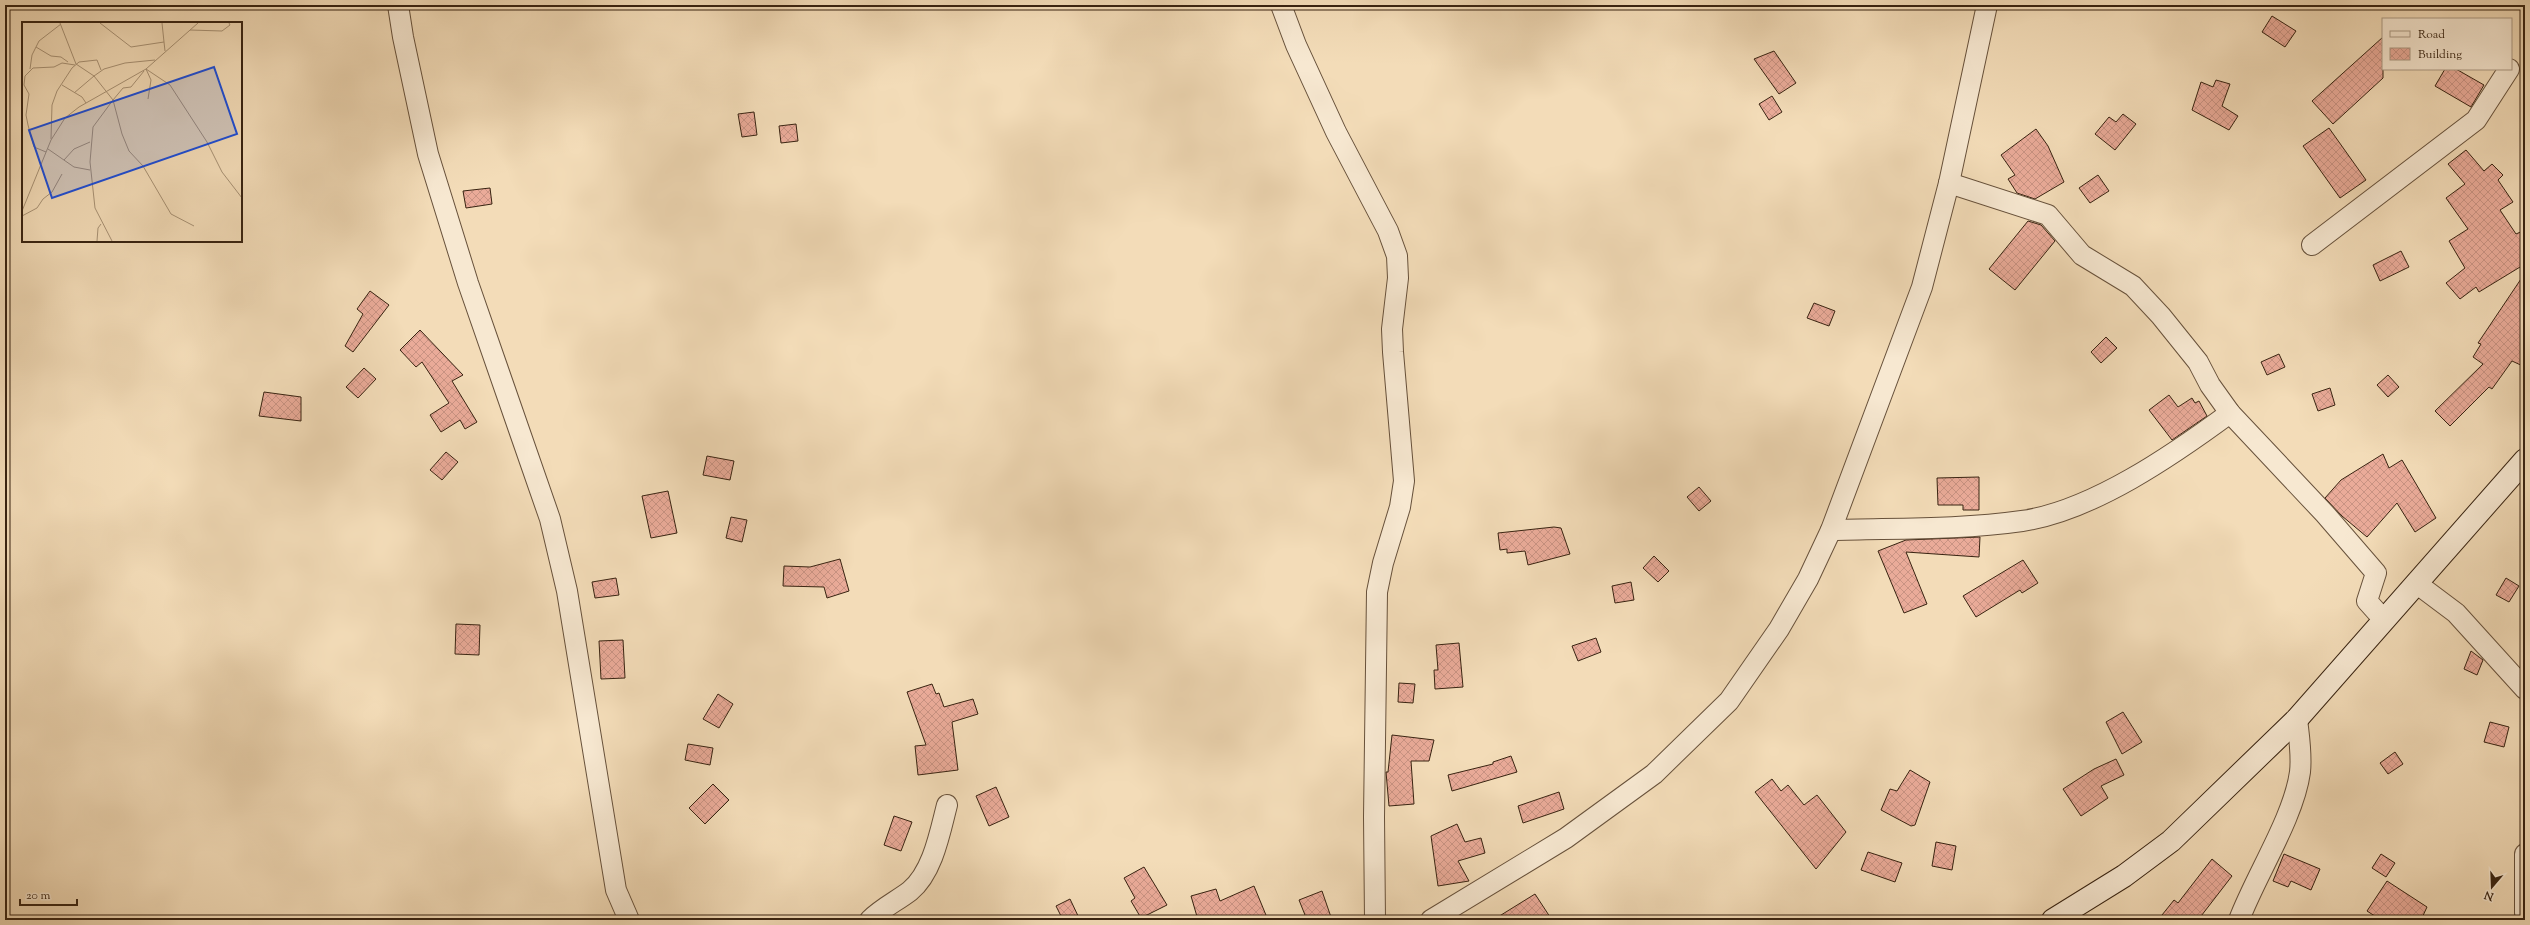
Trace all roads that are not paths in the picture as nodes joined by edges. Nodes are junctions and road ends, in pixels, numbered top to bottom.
1 (398, 5) edge
2 (1282, 5) edge
3 (1987, 5) edge
4 (2525, 61) edge
5 (2512, 67) edge
6 (2509, 70) edge
7 (1948, 183) junction
8 (2312, 245) dead end
9 (2230, 413) junction
10 (2525, 460) edge
11 (1831, 530) junction
12 (2416, 583) junction
13 (2384, 620) junction
14 (2525, 689) edge
15 (2297, 720) junction
16 (947, 805) dead end
17 (2525, 854) edge
18 (2525, 913) edge
19 (629, 920) edge
20 (870, 920) edge
21 (1375, 920) edge
22 (1431, 920) edge
23 (2053, 920) edge
24 (2239, 920) edge

1 - 19 street
2 - 21 street
3 - 7 street
4 - 5 street
6 - 8 street
7 - 9 street
7 - 11 street
9 - 11 street
9 - 13 street
10 - 12 main road
11 - 22 street
12 - 13 main road
12 - 14 street
13 - 15 main road
15 - 23 main road
15 - 24 street
16 - 20 street
17 - 18 street

